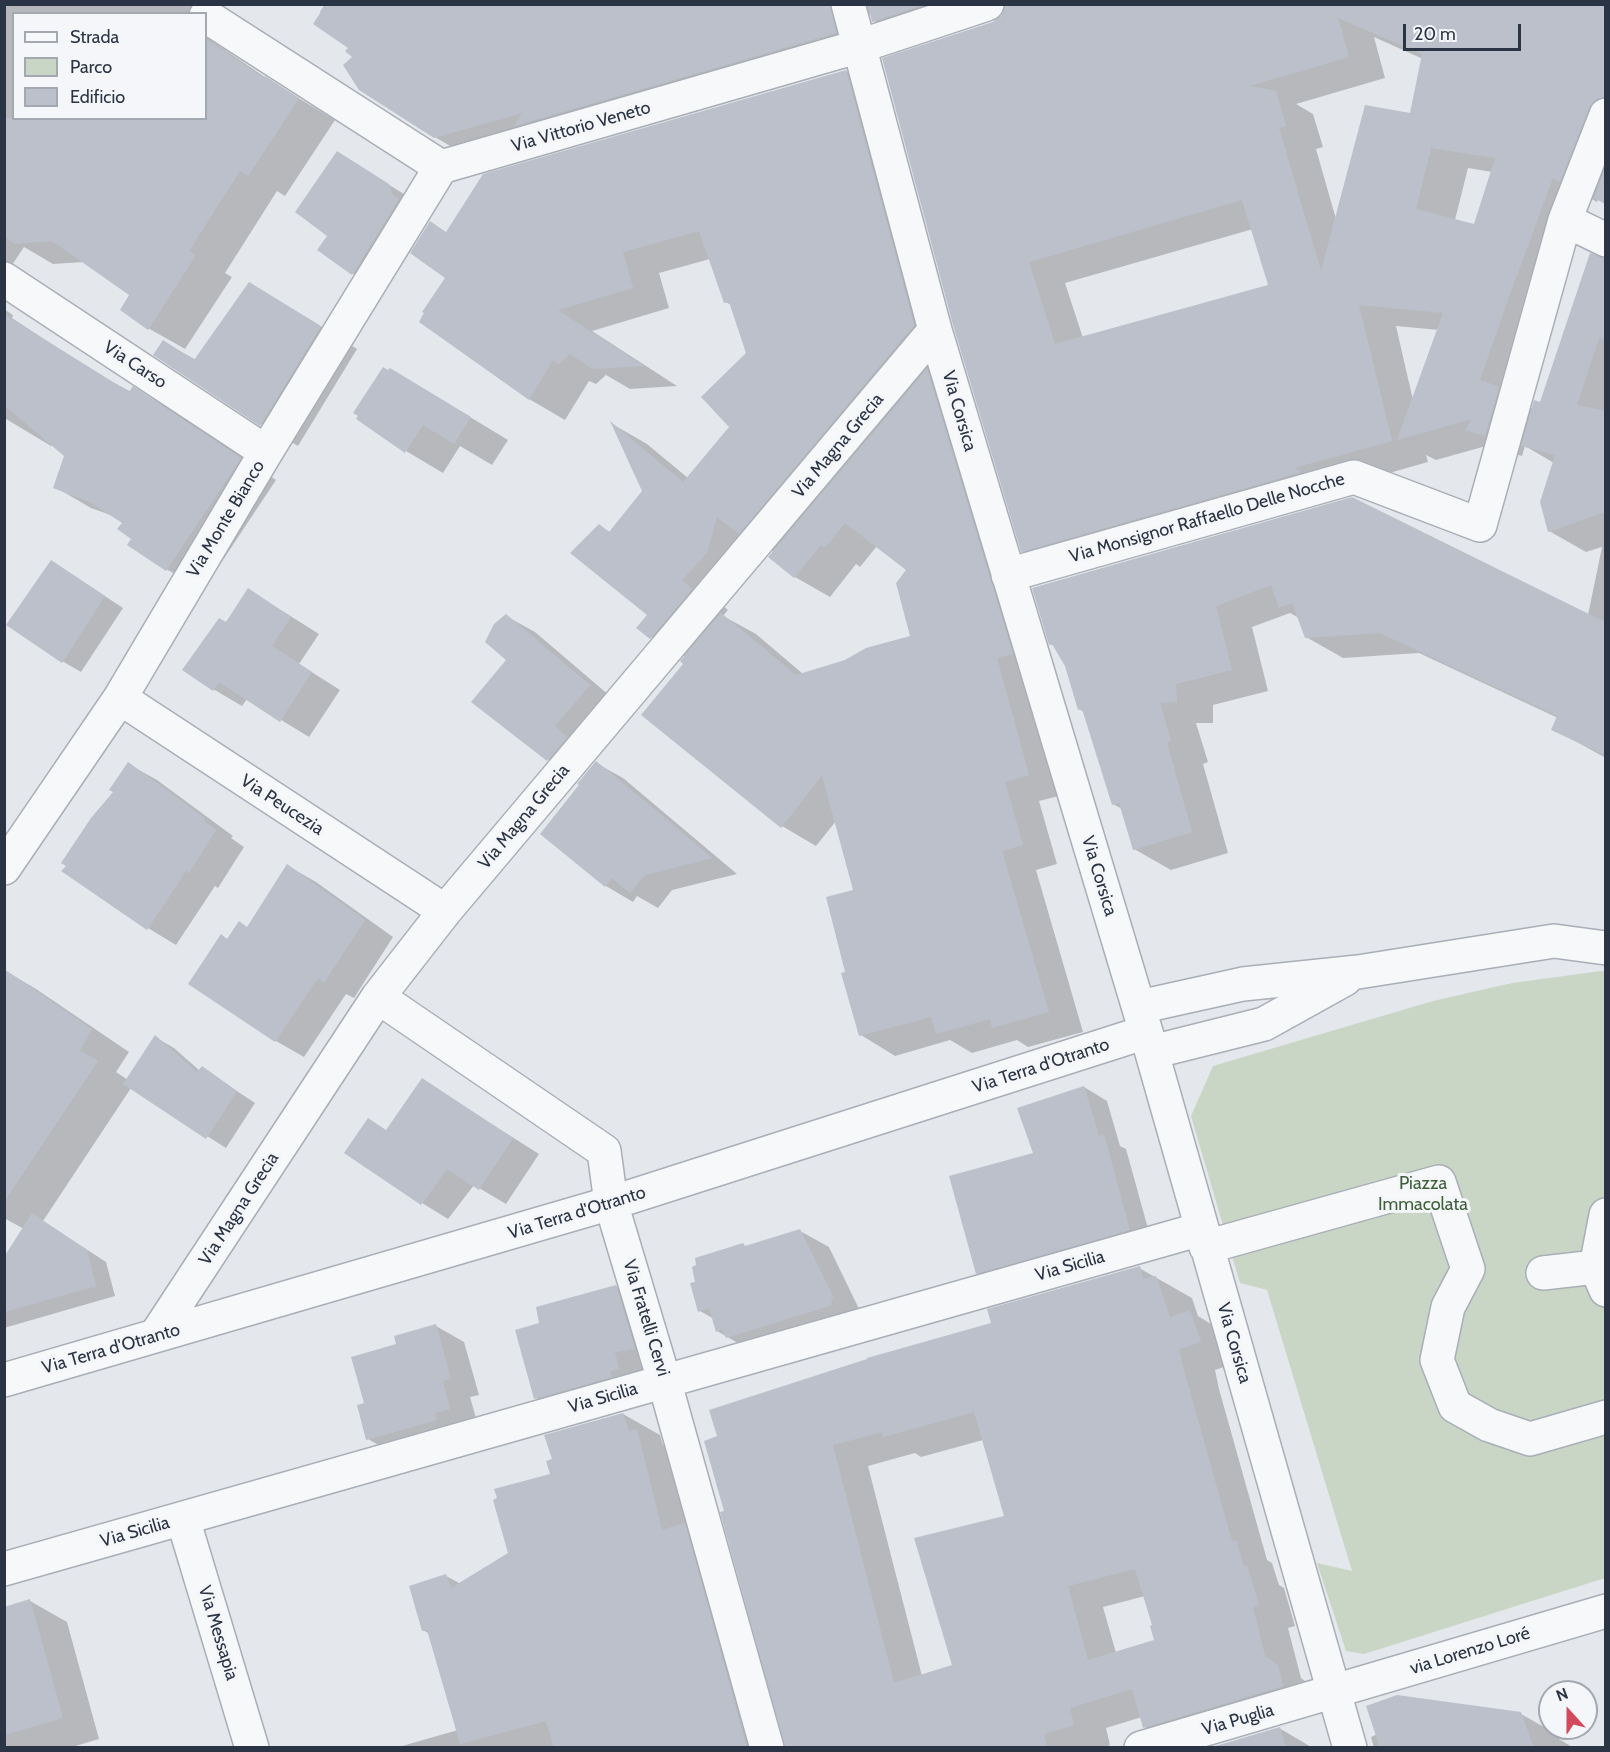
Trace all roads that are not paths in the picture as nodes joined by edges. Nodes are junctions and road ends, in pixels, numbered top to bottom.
1 (848, 4) edge
2 (987, 4) edge
3 (207, 17) edge
4 (860, 46) junction
5 (1605, 115) edge
6 (441, 167) junction
7 (1565, 220) junction
8 (1605, 240) edge
9 (4, 279) edge
10 (935, 330) junction
11 (266, 452) junction
12 (1008, 575) junction
13 (120, 698) junction
14 (4, 868) edge
15 (445, 911) junction
16 (1605, 948) edge
17 (1358, 972) junction
18 (378, 997) junction
19 (1146, 1030) junction
20 (611, 1203) junction
21 (1605, 1215) edge
22 (1204, 1238) junction
23 (1543, 1274) dead end
24 (1601, 1279) edge
25 (156, 1335) junction
26 (4, 1380) edge
27 (664, 1380) junction
28 (1605, 1417) edge
29 (183, 1519) junction
30 (4, 1569) edge
31 (1605, 1611) edge
32 (1335, 1692) junction
33 (252, 1748) edge
34 (767, 1748) edge
35 (1141, 1748) edge
36 (1350, 1748) edge

1 - 4 street, Via Corsica
2 - 4 street, Via Vittorio Veneto
3 - 6 street
4 - 6 street, Via Vittorio Veneto
4 - 10 street, Via Corsica
5 - 7 street
6 - 11 street, Via Monte Bianco
7 - 8 street
7 - 12 street, Via Monsignor Raffaello Delle Nocche
9 - 11 street, Via Carso
10 - 12 street, Via Corsica
10 - 15 street, Via Magna Grecia
11 - 13 street, Via Monte Bianco
12 - 19 street, Via Corsica
13 - 14 street, Via Monte Bianco
13 - 15 street, Via Peucezia
15 - 18 street, Via Magna Grecia
16 - 17 street
17 - 19 street
17 - 19 street
18 - 20 street, Via Fratelli Cervi
18 - 25 street, Via Magna Grecia
19 - 20 street, Via Terra d'Otranto
19 - 22 street, Via Corsica
20 - 25 street, Via Terra d'Otranto
20 - 27 street, Via Fratelli Cervi
21 - 24 street
22 - 27 street, Via Sicilia
22 - 28 street, Via Sicilia
22 - 32 street, Via Corsica
23 - 24 street
25 - 26 street, Via Terra d'Otranto
27 - 29 street, Via Sicilia
27 - 34 street, Via Fratelli Cervi
29 - 30 street, Via Sicilia
29 - 33 street, Via Messapia
31 - 32 street, via Lorenzo Loré
32 - 35 street, Via Puglia
32 - 36 street, Via Corsica

